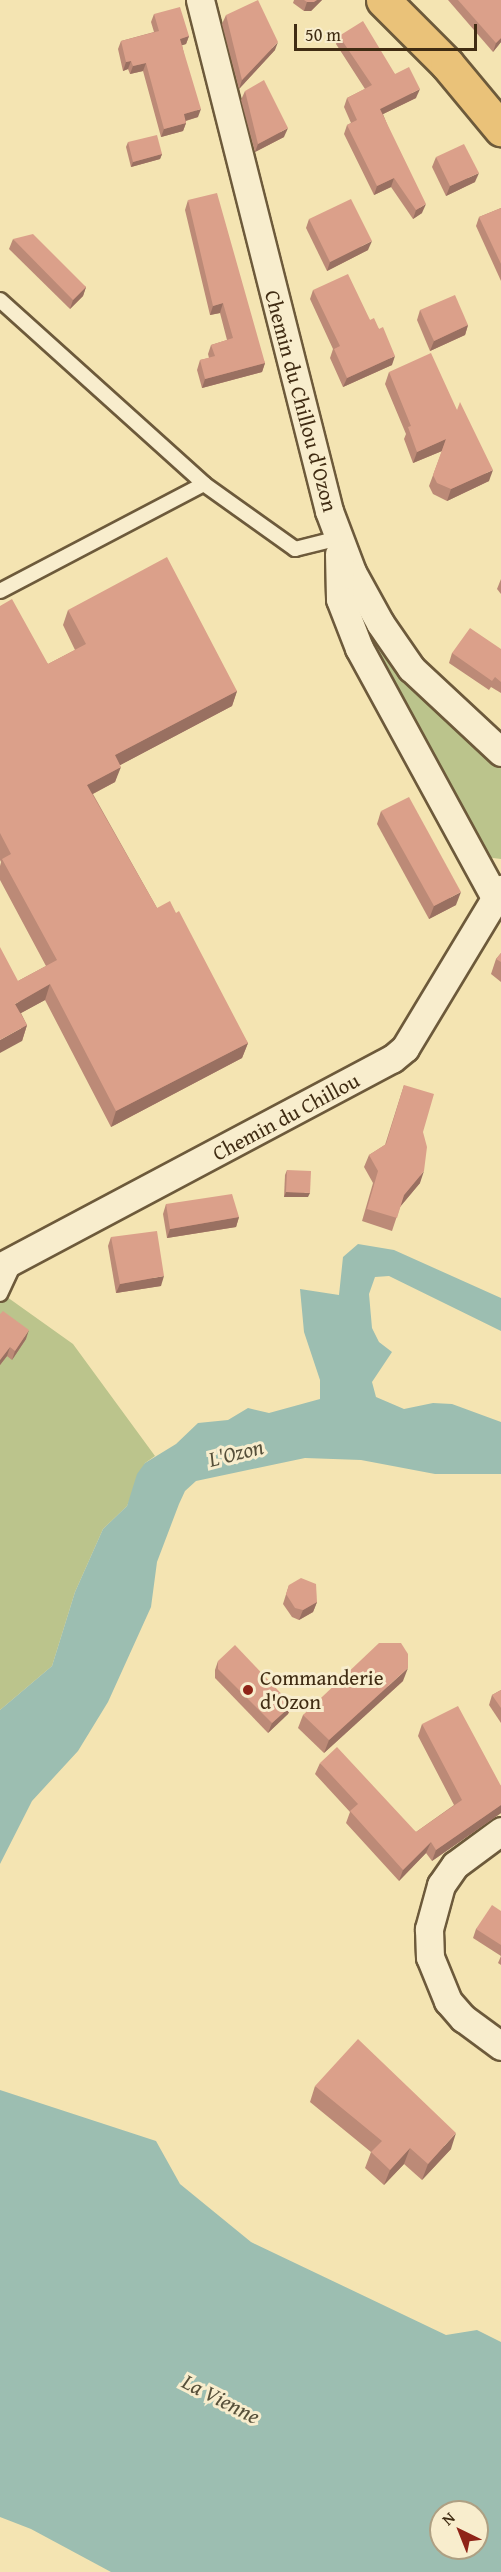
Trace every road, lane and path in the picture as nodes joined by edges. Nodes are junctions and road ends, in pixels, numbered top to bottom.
1 (200, 0) edge
2 (383, 0) edge
3 (501, 129) edge
4 (0, 300) edge
5 (204, 484) junction
6 (339, 538) junction
7 (0, 591) edge
8 (501, 752) edge
9 (498, 893) edge
10 (8, 1264) edge
11 (0, 1294) edge
12 (501, 1831) edge
13 (501, 2046) edge

1 - 6 street, Chemin du Chillou d'Ozon
2 - 3 main road
4 - 5 lane
5 - 6 lane
5 - 7 lane
6 - 8 street, Chemin du Chillou d'Ozon
6 - 9 street
9 - 10 street, Chemin du Chillou
10 - 11 lane
12 - 13 street

